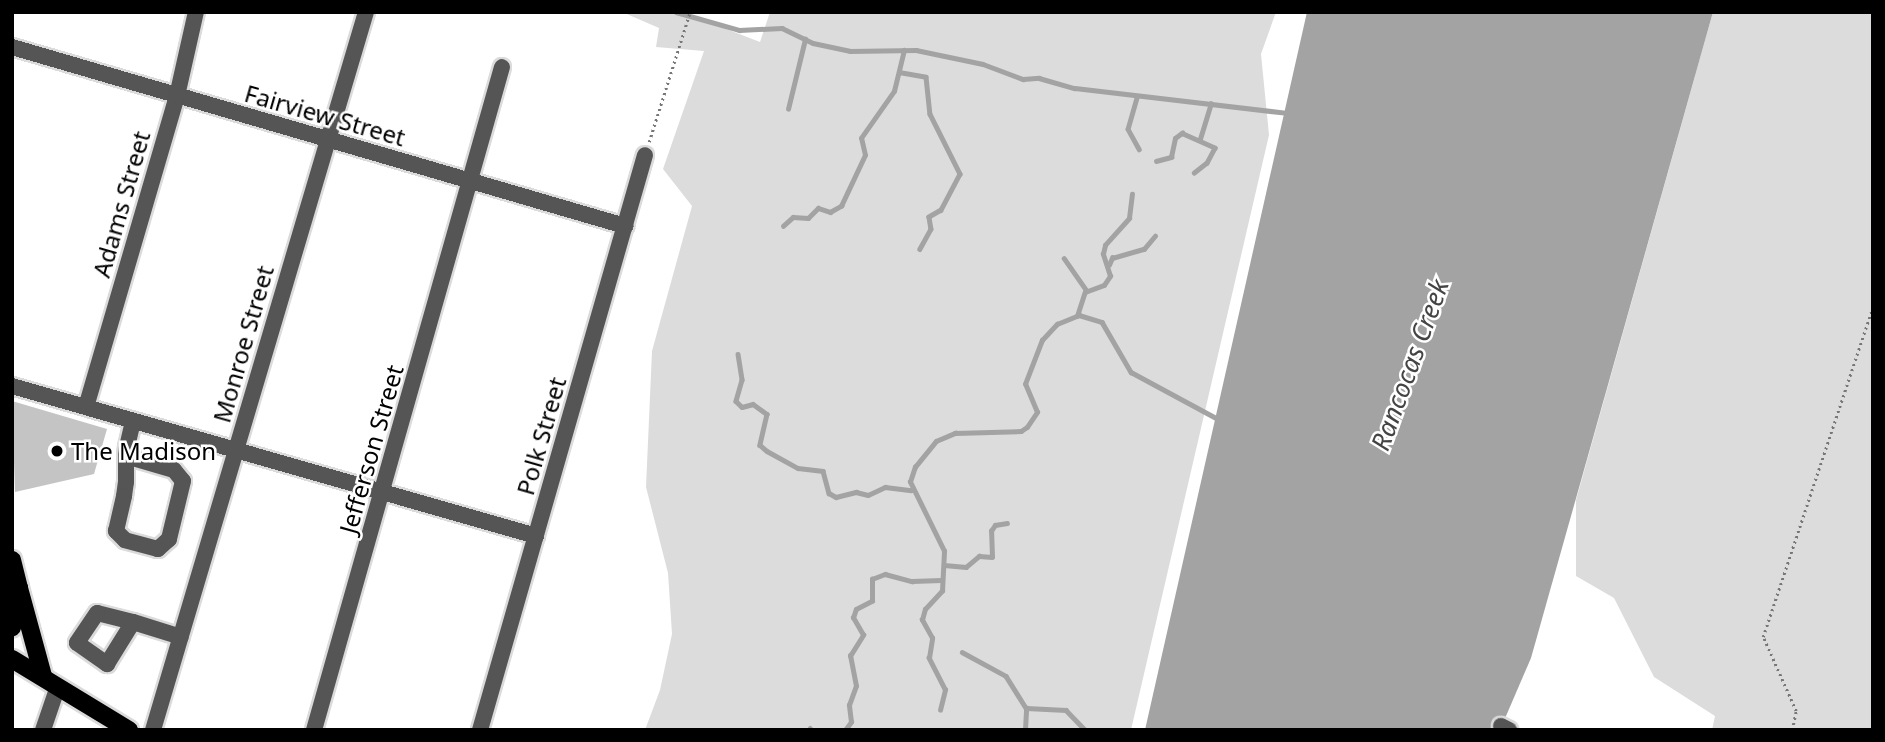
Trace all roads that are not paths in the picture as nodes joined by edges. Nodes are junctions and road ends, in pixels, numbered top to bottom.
1 (196, 12) edge
2 (366, 12) edge
3 (12, 47) edge
4 (502, 67) dead end
5 (177, 96) junction
6 (327, 139) junction
7 (645, 155) road end
8 (472, 180) junction
9 (625, 226) junction
10 (12, 386) edge
11 (86, 407) junction
12 (133, 421) junction
13 (236, 450) junction
14 (126, 456) junction
15 (382, 494) junction
16 (536, 536) junction
17 (12, 560) edge
18 (19, 588) junction
19 (133, 622) dead end
20 (12, 627) edge
21 (181, 637) junction
22 (12, 659) edge
23 (51, 681) junction
24 (43, 730) edge
25 (129, 730) edge
26 (153, 730) edge
27 (314, 730) edge
28 (480, 730) edge

1 - 5 street, Adams Street
2 - 6 street, Monroe Street
3 - 5 street, Fairview Street
4 - 8 street, Jefferson Street
5 - 6 street, Fairview Street
5 - 11 street, Adams Street
6 - 8 street, Fairview Street
6 - 13 street, Monroe Street
7 - 9 street, Polk Street
8 - 9 street, Fairview Street
8 - 15 street, Jefferson Street
9 - 16 street, Polk Street
10 - 11 street
11 - 12 street
12 - 13 street
12 - 14 street
13 - 15 street
13 - 21 street, Monroe Street
14 - 14 street
15 - 16 street
15 - 27 street, Jefferson Street
16 - 28 street, Polk Street
17 - 18 main road
18 - 20 main road
18 - 23 main road
19 - 21 street
21 - 26 street, Monroe Street
22 - 23 main road
23 - 24 street
23 - 25 main road

